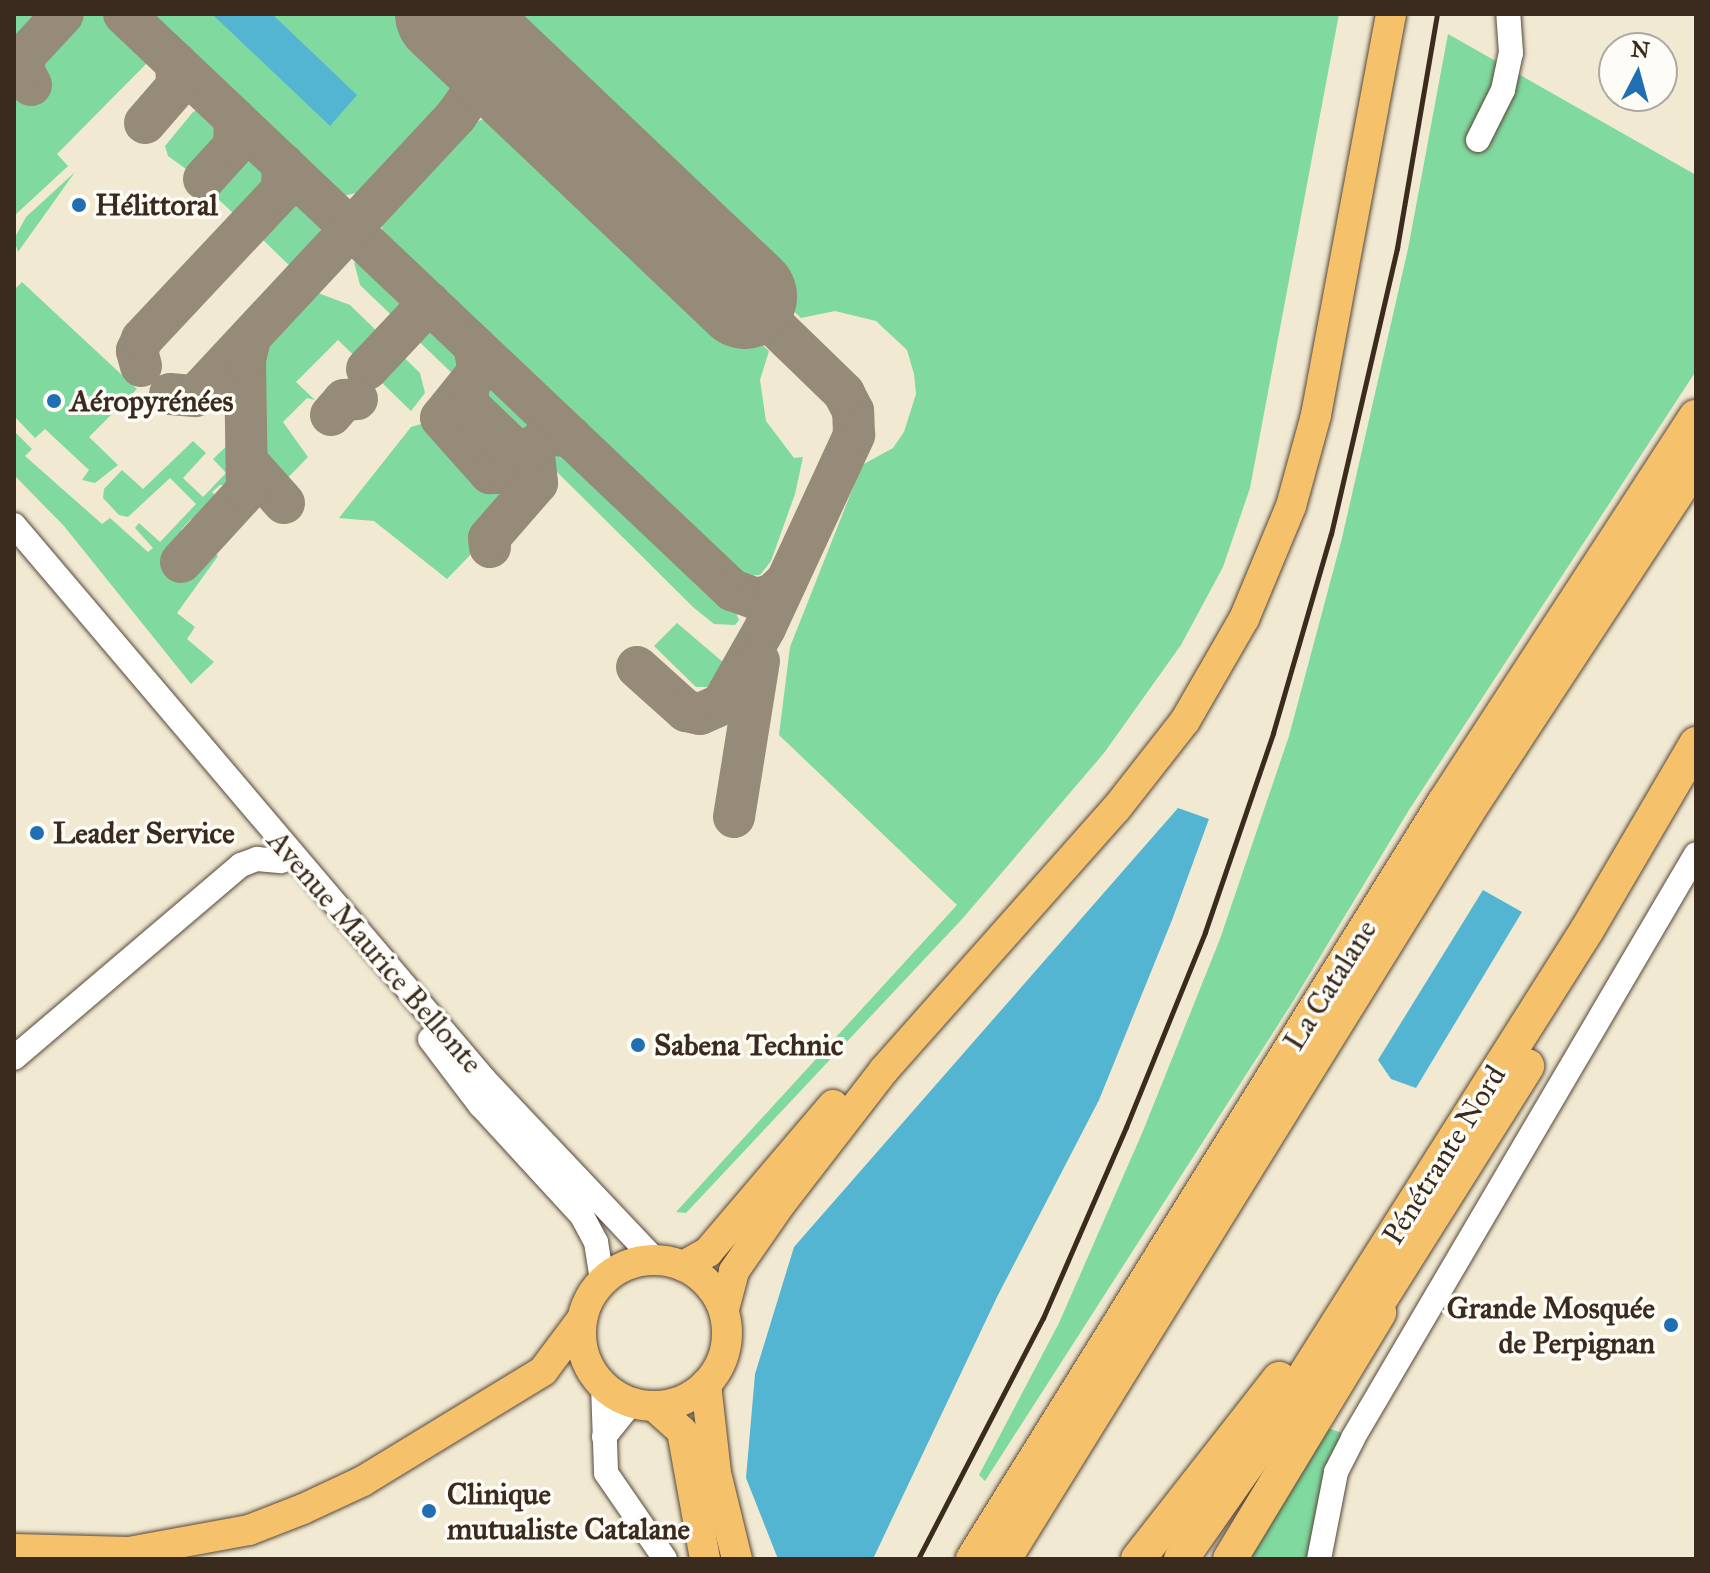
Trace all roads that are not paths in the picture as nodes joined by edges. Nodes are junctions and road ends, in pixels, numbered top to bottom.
1 (1379, 14) edge
2 (1391, 14) edge
3 (1508, 14) edge
4 (1478, 140) dead end
5 (1696, 417) edge
6 (1696, 464) edge
7 (14, 525) edge
8 (14, 544) edge
9 (1695, 746) edge
10 (1696, 784) edge
11 (250, 825) junction
12 (1696, 854) edge
13 (282, 861) junction
14 (241, 865) junction
15 (1587, 930) junction
16 (14, 1058) edge
17 (1444, 1203) junction
18 (668, 1262) junction
19 (602, 1281) junction
20 (724, 1309) junction
21 (582, 1319) junction
22 (543, 1371) junction
23 (599, 1381) junction
24 (706, 1384) junction
25 (643, 1404) junction
26 (602, 1439) junction
27 (14, 1549) edge
28 (665, 1559) edge
29 (705, 1559) edge
30 (737, 1559) edge
31 (973, 1559) edge
32 (1004, 1559) edge
33 (1138, 1559) edge
34 (1181, 1559) edge
35 (1207, 1559) edge
36 (1230, 1559) edge
37 (1319, 1559) edge

1 - 18 main road
2 - 20 main road
3 - 4 street
5 - 31 highway, La Catalane
6 - 32 highway, La Catalane
7 - 18 street, Avenue Maurice Bellonte
8 - 11 street, Avenue Maurice Bellonte
9 - 15 highway, Pénétrante Nord
10 - 17 highway, Pénétrante Nord
11 - 13 street, Avenue Maurice Bellonte
11 - 14 street
12 - 37 street
13 - 14 street
13 - 19 street, Avenue Maurice Bellonte
14 - 16 street
15 - 33 highway
15 - 34 highway, Pénétrante Nord
17 - 35 highway, Pénétrante Nord
17 - 36 highway
18 - 19 main road
18 - 20 main road
19 - 21 main road
20 - 24 main road
21 - 22 main road
21 - 23 main road
22 - 23 main road
22 - 27 main road
23 - 25 main road
23 - 26 street
24 - 25 main road
24 - 30 main road
25 - 26 street
25 - 29 main road
26 - 28 street

